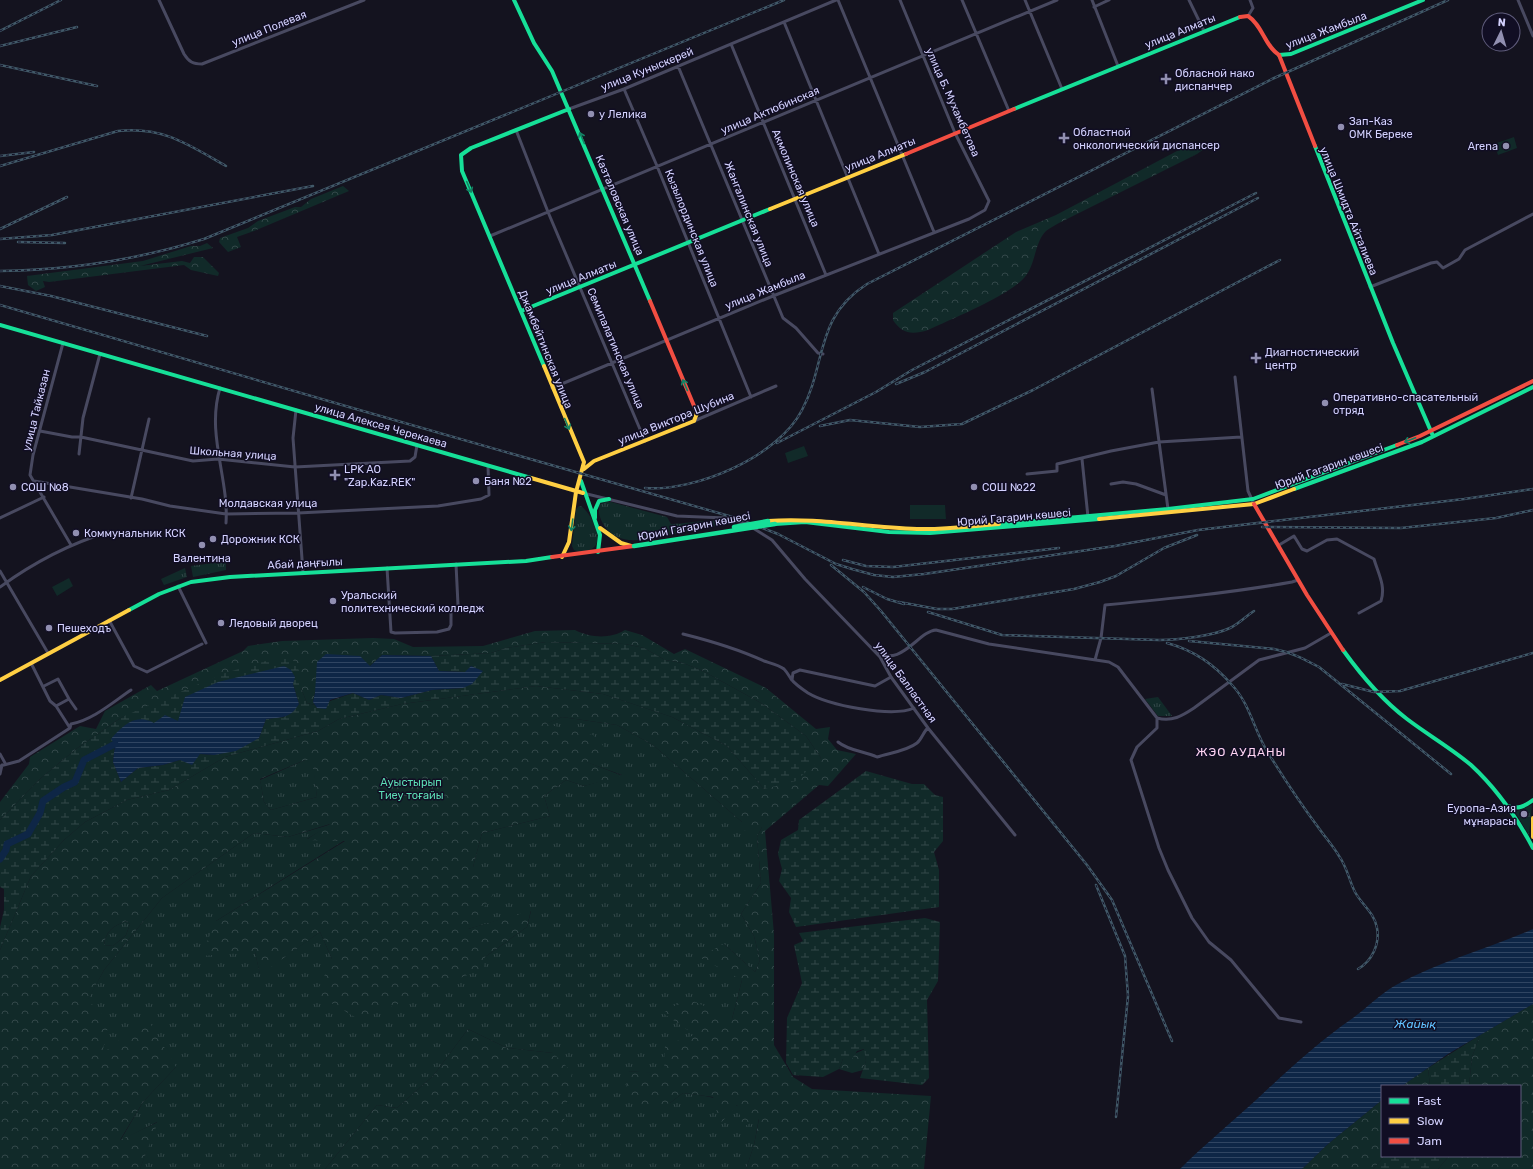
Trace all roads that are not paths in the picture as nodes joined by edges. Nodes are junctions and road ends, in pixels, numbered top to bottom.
1 (159, 0) edge
2 (364, 0) edge
3 (514, 0) edge
4 (837, 0) edge
5 (900, 0) edge
6 (962, 0) edge
7 (1025, 0) edge
8 (1057, 0) edge
9 (1092, 0) edge
10 (1109, 0) edge
11 (1189, 0) edge
12 (1250, 0) edge
13 (1423, 0) edge
14 (1518, 0) edge
15 (1094, 7) junction
16 (1030, 11) junction
17 (1248, 16) junction
18 (784, 22) junction
19 (1204, 31) junction
20 (976, 33) junction
21 (1533, 36) edge
22 (731, 44) junction
23 (1279, 55) junction
24 (923, 56) junction
25 (678, 66) junction
26 (1118, 66) junction
27 (869, 78) junction
28 (624, 89) junction
29 (1062, 89) junction
30 (816, 100) junction
31 (570, 109) junction
32 (1009, 111) junction
33 (763, 122) junction
34 (516, 130) junction
35 (955, 133) junction
36 (711, 144) junction
37 (464, 152) joint
38 (902, 154) junction
39 (657, 166) junction
40 (848, 177) junction
41 (603, 189) junction
42 (796, 198) junction
43 (985, 210) joint
44 (548, 212) junction
45 (1533, 214) edge
46 (742, 220) junction
47 (934, 232) junction
48 (490, 236) junction
49 (688, 242) junction
50 (879, 254) junction
51 (635, 264) junction
52 (826, 275) junction
53 (580, 287) junction
54 (1370, 287) junction
55 (773, 296) junction
56 (521, 312) junction
57 (720, 318) junction
58 (0, 324) edge
59 (666, 340) junction
60 (63, 343) junction
61 (100, 354) junction
62 (823, 354) dead end
63 (613, 363) junction
64 (1235, 377) dead end
65 (1533, 381) edge
66 (776, 386) dead end
67 (1533, 386) edge
68 (220, 388) junction
69 (552, 388) junction
70 (1152, 389) dead end
71 (751, 397) junction
72 (296, 410) junction
73 (149, 419) dead end
74 (694, 421) junction
75 (40, 431) junction
76 (1431, 431) junction
77 (1433, 436) junction
78 (81, 437) junction
79 (1241, 437) junction
80 (645, 441) junction
81 (1159, 442) junction
82 (417, 445) junction
83 (142, 450) junction
84 (79, 454) dead end
85 (218, 459) junction
86 (1082, 459) junction
87 (488, 466) junction
88 (295, 467) junction
89 (584, 469) junction
90 (1027, 474) dead end
91 (581, 480) junction
92 (34, 481) junction
93 (1111, 484) dead end
94 (576, 491) junction
95 (583, 493) junction
96 (1166, 495) junction
97 (44, 497) junction
98 (130, 498) junction
99 (608, 499) junction
100 (1254, 501) junction
101 (1168, 510) junction
102 (298, 513) junction
103 (226, 514) junction
104 (0, 518) edge
105 (1088, 518) junction
106 (595, 519) junction
107 (226, 523) dead end
108 (600, 528) junction
109 (759, 530) joint
110 (108, 532) dead end
111 (1279, 545) junction
112 (71, 546) junction
113 (634, 546) junction
114 (598, 552) junction
115 (562, 557) junction
116 (456, 564) junction
117 (387, 568) junction
118 (0, 571) edge
119 (303, 572) junction
120 (1298, 580) junction
121 (6, 582) junction
122 (178, 586) junction
123 (0, 587) edge
124 (1359, 612) dead end
125 (109, 620) junction
126 (1331, 633) junction
127 (683, 634) dead end
128 (868, 646) junction
129 (48, 653) junction
130 (1095, 660) junction
131 (31, 663) junction
132 (891, 677) junction
133 (0, 680) edge
134 (792, 681) junction
135 (44, 686) junction
136 (131, 690) dead end
137 (69, 699) junction
138 (56, 706) junction
139 (914, 708) junction
140 (76, 709) dead end
141 (1157, 718) junction
142 (70, 728) junction
143 (928, 728) junction
144 (838, 742) dead end
145 (0, 754) edge
146 (2, 765) edge
147 (0, 774) edge
148 (1533, 800) edge
149 (1508, 806) junction
150 (1533, 818) edge
151 (1015, 835) dead end
152 (1533, 837) edge
153 (1533, 848) edge
154 (1301, 1022) dead end

1 - 2 street, улица Полевая
3 - 31 main road, Казталовская улица
4 - 18 street, улица Куныскерей
4 - 27 street
5 - 24 street, улица Б. Мухамбетова
6 - 20 street
7 - 16 street
8 - 16 street, улица Актюбинская
9 - 15 street
10 - 15 street
11 - 19 street
12 - 17 street
13 - 23 main road, улица Жамбыла
14 - 21 street
15 - 26 street
16 - 20 street, улица Актюбинская
16 - 29 street
17 - 19 main road, улица Алматы
17 - 23 main road, улица Шмидта Айталиева
18 - 22 street, улица Куныскерей
18 - 30 street
19 - 26 main road, улица Алматы
20 - 24 street, улица Актюбинская
20 - 32 street
22 - 25 street, улица Куныскерей
22 - 33 street, Акмолинская улица
23 - 54 main road, улица Шмидта Айталиева
24 - 27 street, улица Актюбинская
24 - 35 street, улица Б. Мухамбетова
25 - 28 street, улица Куныскерей
25 - 36 street, Жангалинская улица
26 - 29 main road, улица Алматы
27 - 30 street, улица Актюбинская
27 - 38 street
28 - 31 street, улица Куныскерей
28 - 39 street, Кызылординская улица
29 - 32 main road, улица Алматы
30 - 33 street, улица Актюбинская
30 - 40 street
31 - 34 main road, улица Куныскерей
41 -> 31 main road, Казталовская улица
32 - 35 main road, улица Алматы
33 - 36 street, улица Актюбинская
33 - 42 street, Акмолинская улица
34 - 37 main road, улица Куныскерей
34 - 44 street, Семипалатинская улица
35 - 38 main road, улица Алматы
35 - 43 street, улица Б. Мухамбетова
36 - 39 street, улица Актюбинская
36 - 46 street, Жангалинская улица
37 -> 48 main road, Джамбейтинская улица
38 - 40 main road, улица Алматы
38 - 47 street
39 - 41 street, улица Актюбинская
39 - 49 street, Кызылординская улица
40 - 42 main road, улица Алматы
40 - 50 street
41 - 44 street, улица Актюбинская
41 - 51 main road, Казталовская улица
42 - 46 main road, улица Алматы
42 - 52 street, Акмолинская улица
43 - 47 street, улица Жамбыла
44 - 48 street, улица Актюбинская
44 - 53 street, Семипалатинская улица
45 - 54 street
46 - 49 main road, улица Алматы
46 - 55 street, Жангалинская улица
47 - 50 street, улица Жамбыла
48 - 56 main road, Джамбейтинская улица
49 - 51 main road, улица Алматы
49 - 57 street, Кызылординская улица
50 - 52 street, улица Жамбыла
51 - 53 main road, улица Алматы
51 - 59 main road, Казталовская улица
52 - 55 street, улица Жамбыла
53 - 56 main road, улица Алматы
53 - 63 street, Семипалатинская улица
54 - 76 main road, улица Шмидта Айталиева
55 - 57 street, улица Жамбыла
55 - 62 street, Жангалинская улица
56 - 69 main road, Джамбейтинская улица
57 - 59 street, улица Жамбыла
57 - 71 street, Кызылординская улица
58 - 60 main road, улица Алексея Черекаева
59 - 63 street, улица Жамбыла
74 -> 59 main road, Казталовская улица
60 - 61 main road, улица Алексея Черекаева
60 - 75 street, улица Тайказан
61 - 68 main road, улица Алексея Черекаева
61 - 78 street
63 - 69 street, улица Жамбыла
63 - 80 street, Семипалатинская улица
64 - 79 street
65 - 76 main road, Юрий Гагарин көшесі
66 - 71 street, улица Виктора Шубина
67 - 77 main road, Юрий Гагарин көшесі
68 - 72 main road, улица Алексея Черекаева
68 - 85 street
69 -> 89 main road, Джамбейтинская улица
70 - 81 street
71 - 74 street, улица Виктора Шубина
72 - 82 main road, улица Алексея Черекаева
72 - 88 street
73 - 83 street
74 - 80 main road, улица Виктора Шубина
75 - 78 street, Школьная улица
75 - 92 street, улица Тайказан
76 - 77 main road, улица Шмидта Айталиева
76 -> 100 main road, Юрий Гагарин көшесі
77 - 100 main road, Юрий Гагарин көшесі
78 - 83 street, Школьная улица
78 - 84 street
79 - 81 street
79 - 100 street
80 - 89 main road, улица Виктора Шубина
81 - 86 street
81 - 96 street
82 - 87 main road, улица Алексея Черекаева
82 - 88 street, Школьная улица
83 - 85 street, Школьная улица
83 - 98 street
85 - 88 street, Школьная улица
85 - 103 street
86 - 90 street
86 - 105 street
87 - 94 main road, улица Алексея Черекаева
87 - 102 street, Молдавская улица
88 - 102 street
89 - 91 main road, Джамбейтинская улица
91 - 94 main road, Джамбейтинская улица
91 - 95 main road
92 - 97 street
92 - 98 street, Молдавская улица
93 - 96 street
94 - 95 main road, улица Алексея Черекаева
94 -> 115 main road, Джамбейтинская улица
95 - 99 street, улица Алексея Черекаева
95 - 106 main road
96 - 101 street
97 - 104 street
97 - 112 street
98 - 103 street, Молдавская улица
99 - 106 main road
99 - 109 street, улица Алексея Черекаева
100 - 101 main road, Юрий Гагарин көшесі
100 - 105 main road, Юрий Гагарин көшесі
100 - 111 main road
101 - 105 main road, Юрий Гагарин көшесі
102 - 103 street, Молдавская улица
102 - 119 street
103 - 107 street
105 - 113 main road, Юрий Гагарин көшесі, bridge
105 - 113 main road, Юрий Гагарин көшесі, bridge
106 - 108 main road
108 - 113 main road
108 - 114 main road
109 - 128 street, улица Балластная
110 - 112 street
111 - 120 main road
111 - 124 street
112 - 121 street
113 - 114 main road, Абай даңғылы
114 - 115 main road, Абай даңғылы
115 - 116 main road, Абай даңғылы
116 - 117 main road, Абай даңғылы
116 - 117 street
117 - 119 main road, Абай даңғылы
118 - 121 street
119 - 122 main road, Абай даңғылы
120 - 126 main road
120 - 130 street
121 - 123 street
121 - 129 street
122 - 125 main road, Абай даңғылы
122 - 125 street
125 - 129 main road, Абай даңғылы
126 - 141 street
126 - 149 main road
127 - 134 street
128 - 130 street
128 - 132 street, улица Балластная
129 - 131 main road, Абай даңғылы
130 - 141 street
131 - 133 main road, Абай даңғылы
131 - 135 street
132 - 134 street
132 - 139 street, улица Балластная
134 - 139 street
135 - 137 street
135 - 138 street
136 - 142 street
137 - 138 street
137 - 140 street
138 - 142 street
139 - 143 street, улица Балластная
141 - 154 street
142 - 146 street
143 - 144 street
143 - 151 street, улица Балластная
145 - 146 street
146 - 147 street
148 - 149 main road
149 - 153 main road
150 - 152 main road

